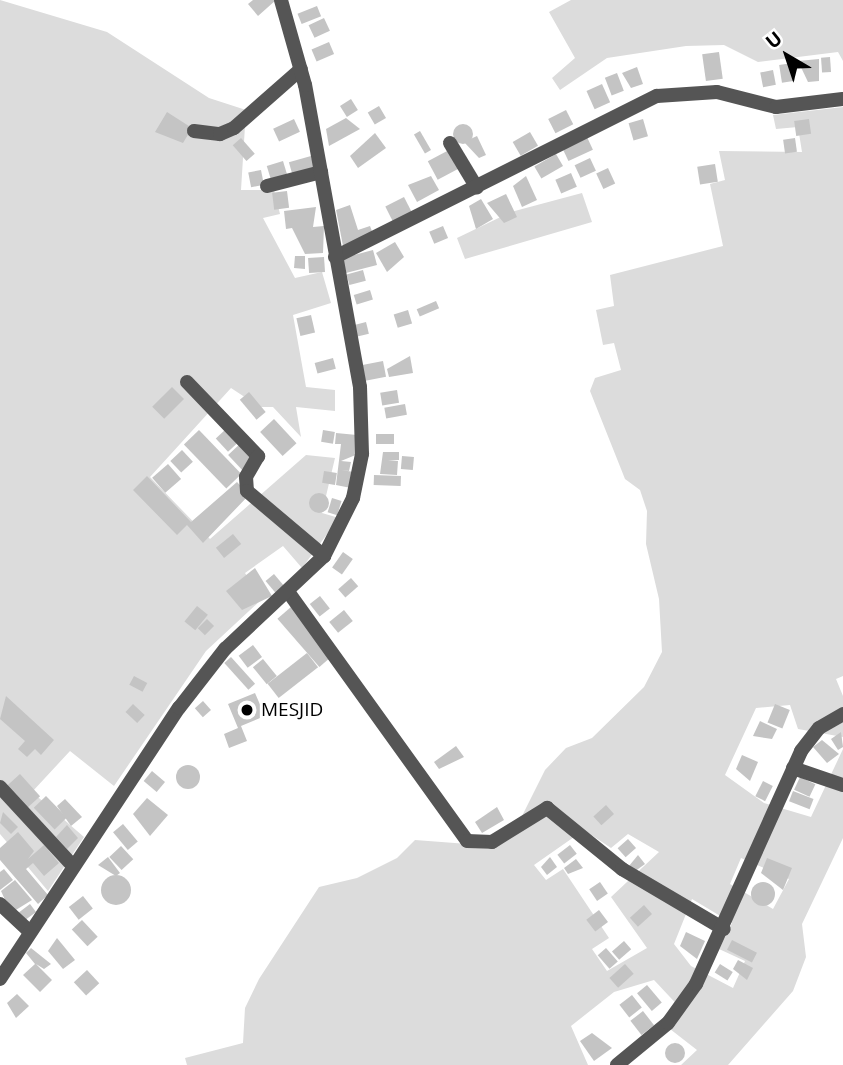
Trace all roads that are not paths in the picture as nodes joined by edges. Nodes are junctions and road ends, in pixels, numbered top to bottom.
1 (281, 0) edge
2 (301, 69) junction
3 (843, 99) edge
4 (194, 131) dead end
5 (450, 143) dead end
6 (321, 172) junction
7 (267, 186) dead end
8 (477, 188) junction
9 (335, 257) junction
10 (187, 382) dead end
11 (324, 556) junction
12 (289, 593) junction
13 (843, 713) edge
14 (793, 768) junction
15 (843, 785) edge
16 (0, 787) edge
17 (74, 866) junction
18 (0, 904) edge
19 (724, 929) junction
20 (30, 932) junction
21 (0, 979) edge
22 (617, 1065) edge

1 - 2 street
2 - 4 street
2 - 6 street
3 - 8 street
5 - 8 street
6 - 7 street
6 - 9 street
8 - 9 street
9 - 11 street
10 - 11 street
11 - 12 street
12 - 17 street
12 - 19 street
13 - 14 street
14 - 15 street
14 - 19 street
16 - 17 street
17 - 20 street
18 - 20 street
19 - 22 street
20 - 21 street

